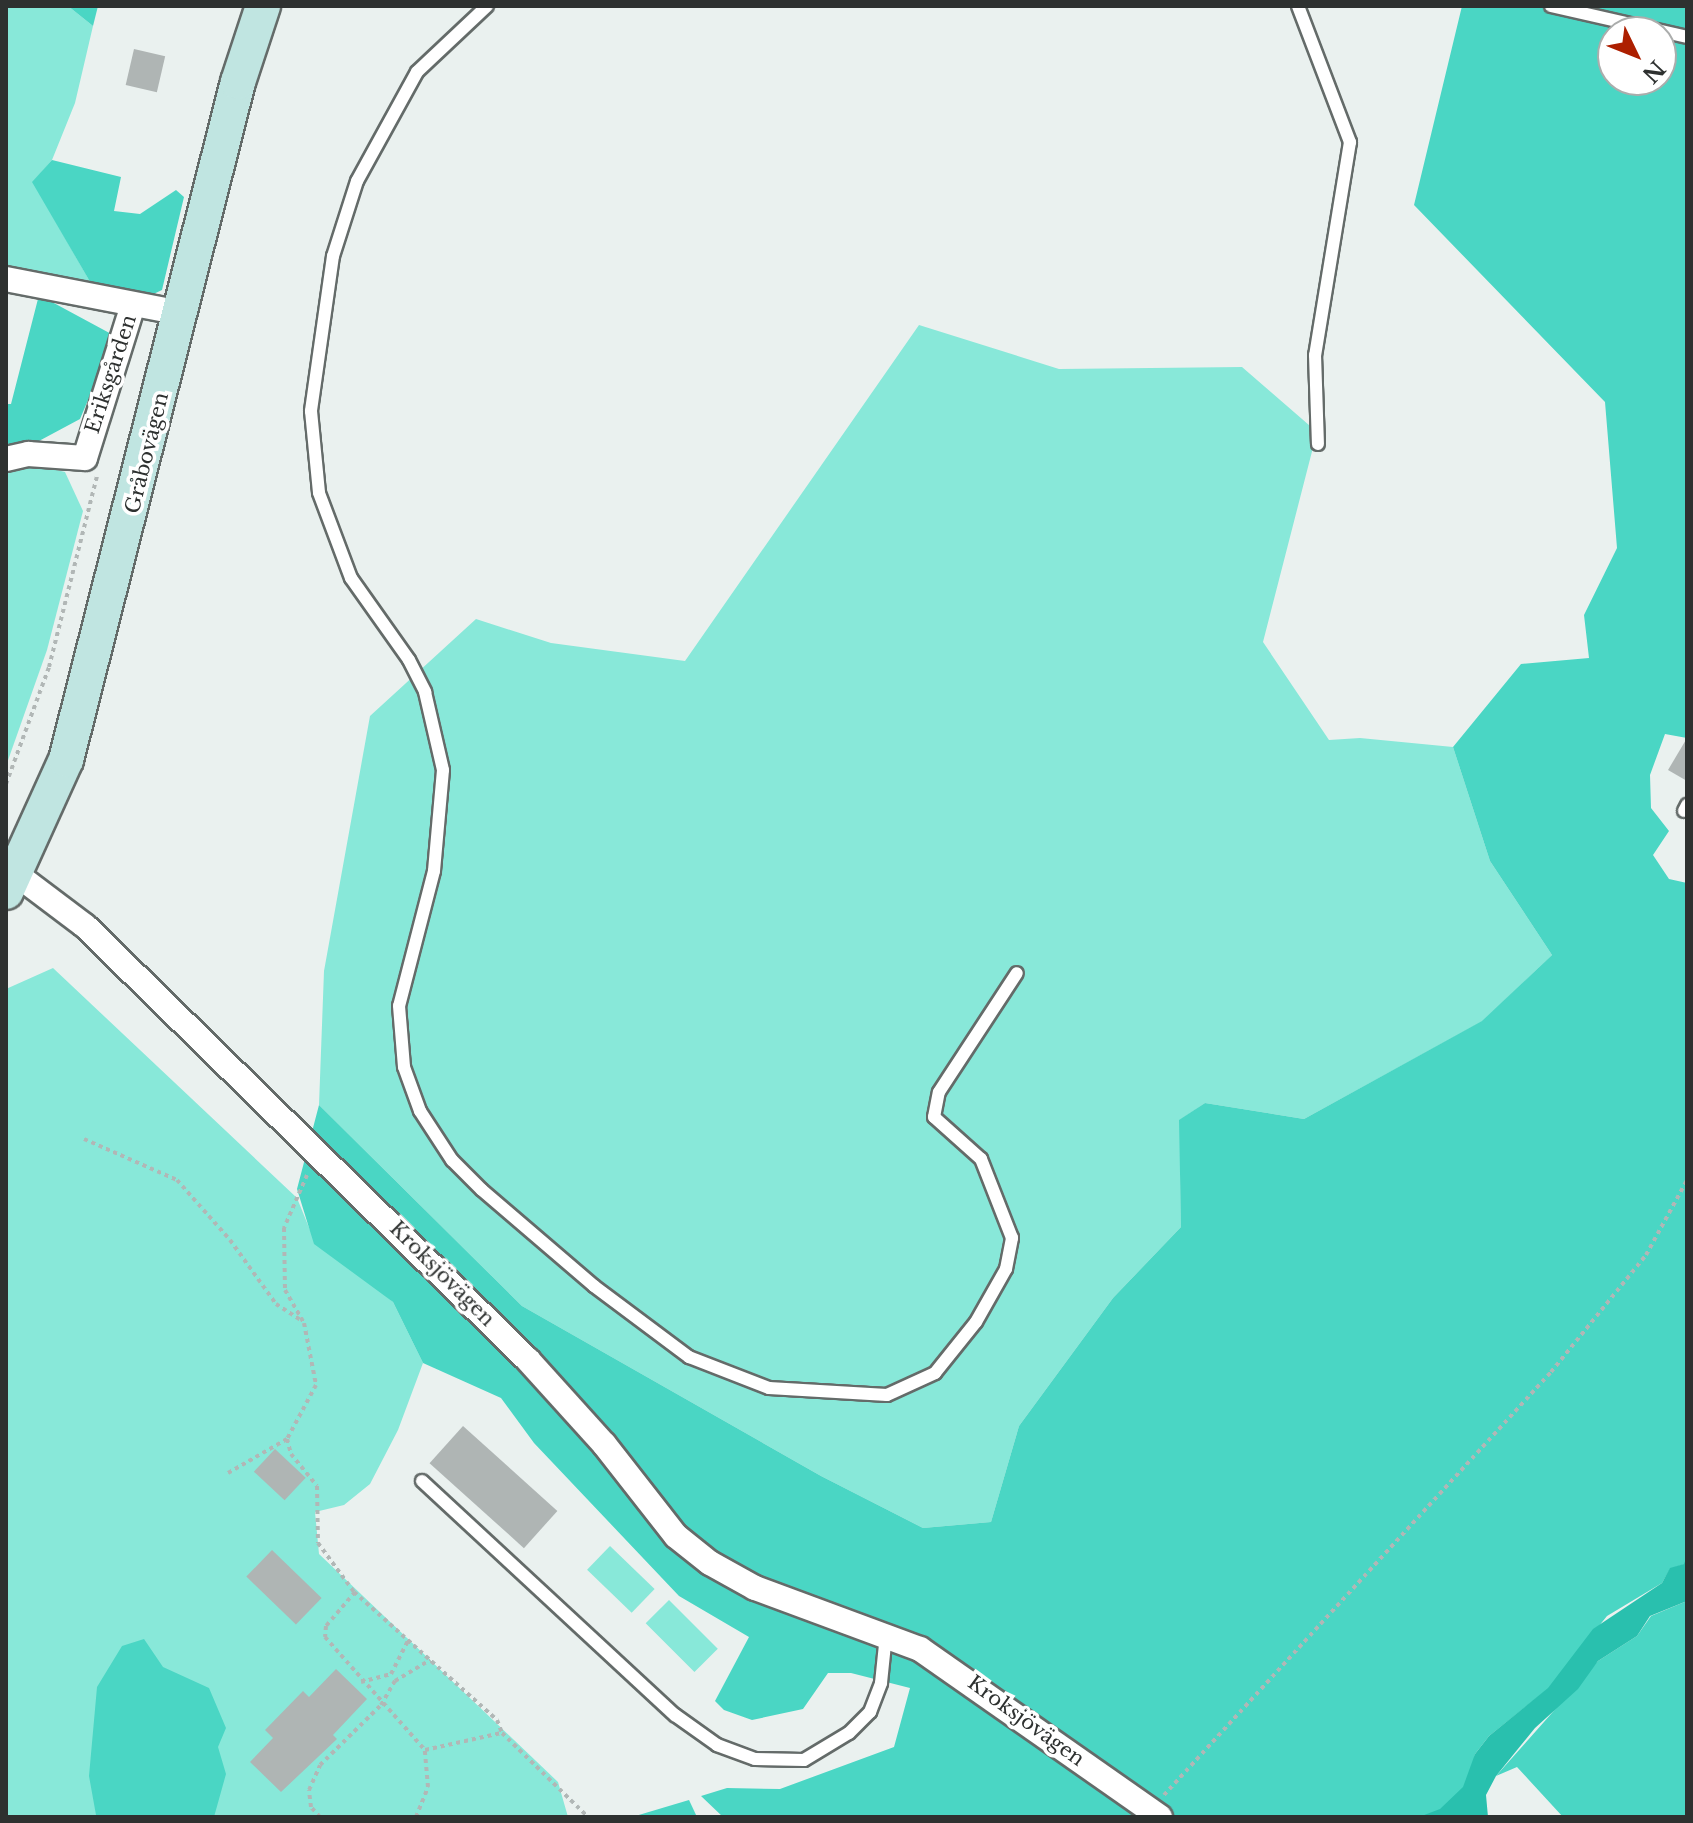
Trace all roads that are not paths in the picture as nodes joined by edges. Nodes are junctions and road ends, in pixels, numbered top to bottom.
1 (263, 6) edge
2 (487, 6) edge
3 (1298, 6) edge
4 (1551, 6) edge
5 (1687, 37) edge
6 (6, 279) edge
7 (133, 305) junction
8 (181, 313) junction
9 (1318, 444) dead end
10 (6, 459) edge
11 (11, 883) edge
12 (1017, 973) dead end
13 (422, 1481) dead end
14 (886, 1635) junction
15 (1156, 1813) edge

1 - 8 main road, Gråbovägen
2 - 12 lane
3 - 9 lane
4 - 5 lane
6 - 7 street, Eriksgården
7 - 8 street, Eriksgården
7 - 10 street, Eriksgården
8 - 11 main road, Gråbovägen
11 - 14 street, Kroksjövägen
13 - 14 lane
14 - 15 street, Kroksjövägen

